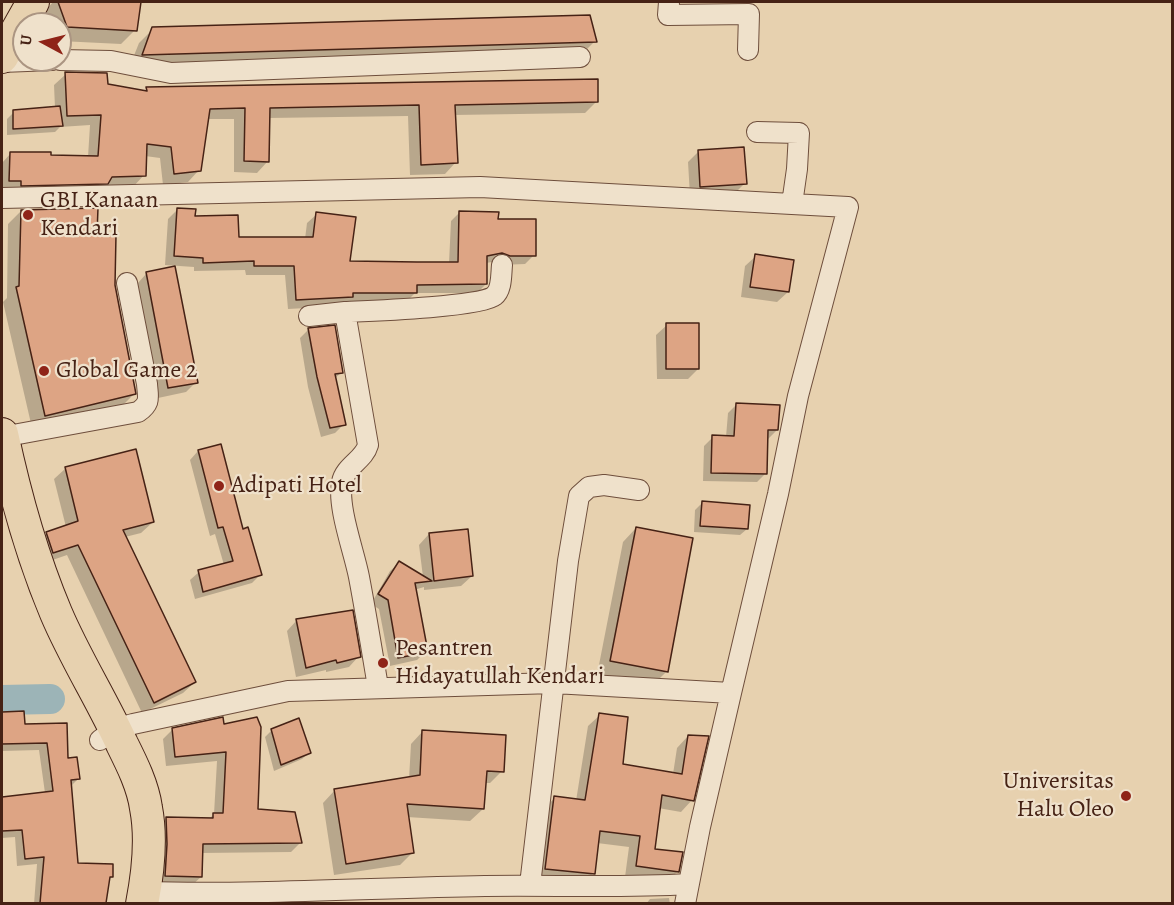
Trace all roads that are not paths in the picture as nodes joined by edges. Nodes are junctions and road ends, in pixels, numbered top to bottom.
1 (9, 2) edge
2 (33, 2) edge
3 (669, 2) edge
4 (2, 14) edge
5 (748, 50) dead end
6 (2, 57) edge
7 (580, 57) dead end
8 (72, 60) edge
9 (758, 132) dead end
10 (2, 198) edge
11 (792, 204) junction
12 (502, 265) dead end
13 (127, 283) dead end
14 (345, 312) junction
15 (309, 316) dead end
16 (2, 435) edge
17 (639, 490) dead end
18 (2, 518) edge
19 (554, 683) junction
20 (378, 687) junction
21 (731, 693) junction
22 (108, 734) junction
23 (689, 884) junction
24 (530, 885) junction
25 (136, 900) edge
26 (685, 903) edge

1 - 4 highway
2 - 6 highway
3 - 5 street
7 - 8 street
9 - 11 street
10 - 11 street
11 - 21 street
12 - 14 street
13 - 16 street
14 - 15 street
14 - 20 street
16 - 22 highway
17 - 19 street
18 - 22 highway
19 - 20 street
19 - 21 street
19 - 24 street
20 - 22 street
21 - 23 street
22 - 25 highway
23 - 24 street
23 - 26 street
24 - 25 street

